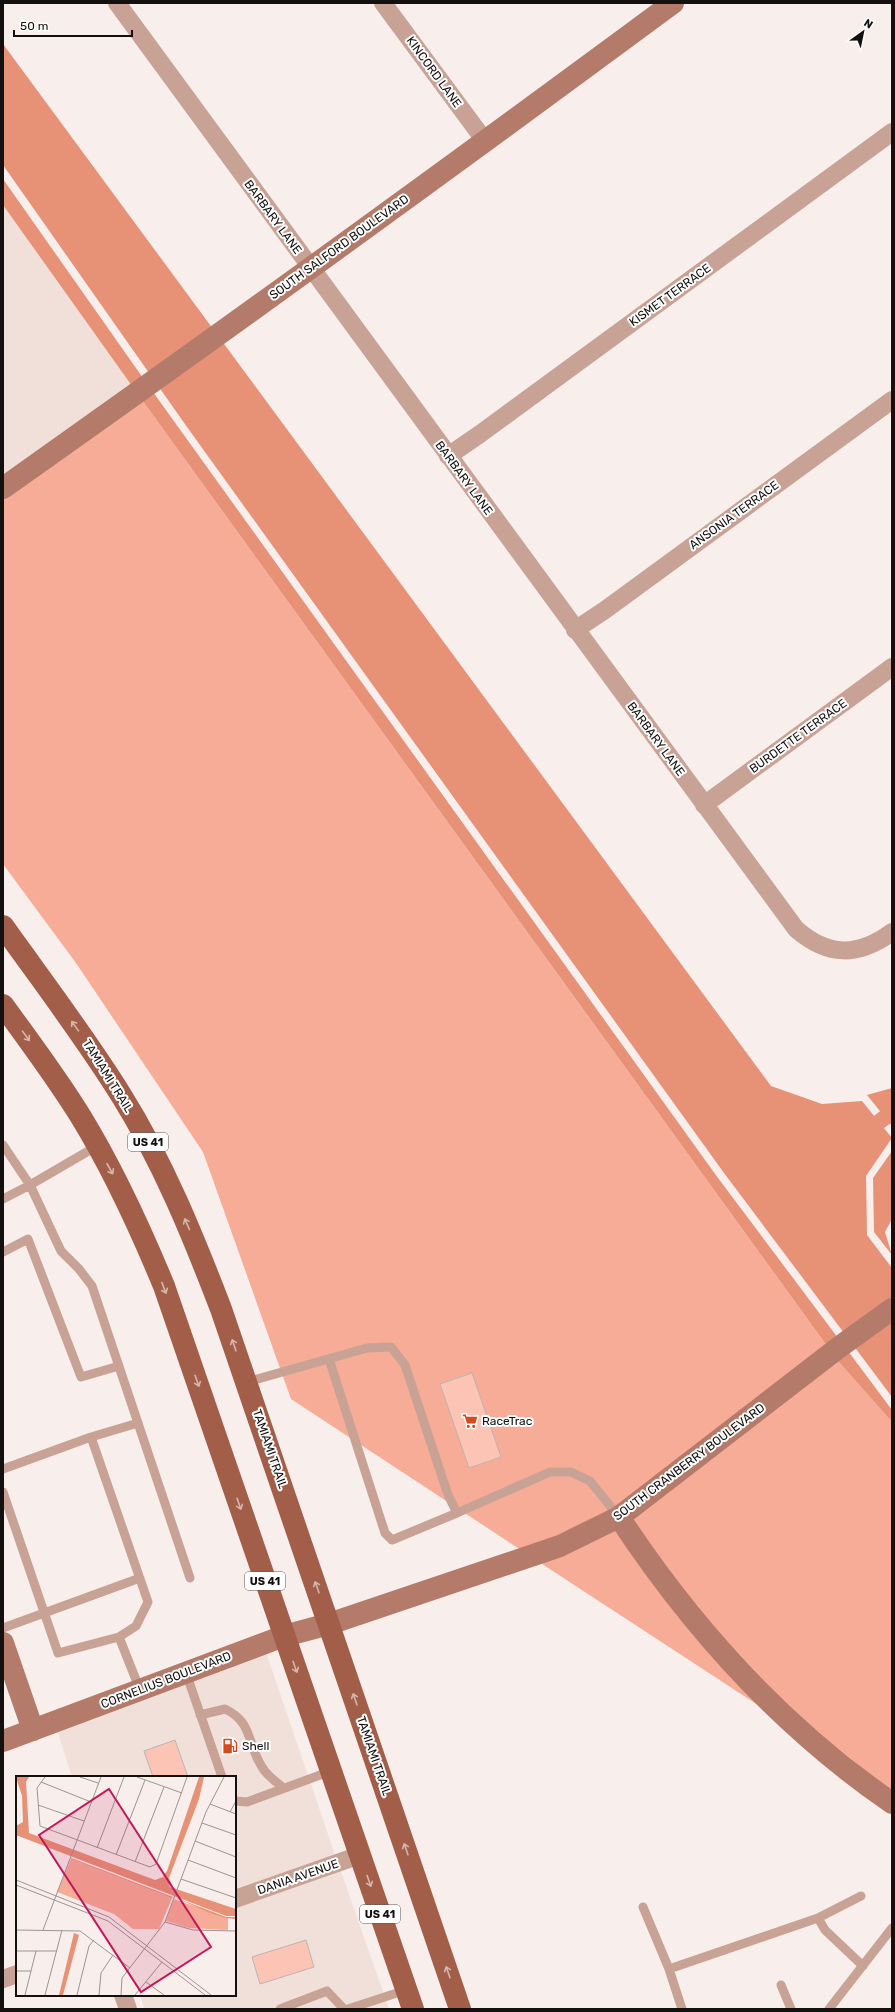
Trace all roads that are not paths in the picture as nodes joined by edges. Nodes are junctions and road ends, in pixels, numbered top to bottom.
1 (117, 3) edge
2 (383, 3) edge
3 (661, 7) edge
4 (892, 132) edge
5 (485, 141) junction
6 (311, 269) junction
7 (892, 400) edge
8 (448, 456) junction
9 (3, 488) edge
10 (575, 630) junction
11 (892, 667) edge
12 (704, 805) junction
13 (3, 926) edge
14 (892, 932) edge
15 (3, 1004) edge
16 (3, 1146) edge
17 (97, 1146) junction
18 (30, 1185) junction
19 (3, 1199) edge
20 (3, 1252) edge
21 (892, 1309) edge
22 (329, 1359) junction
23 (119, 1366) junction
24 (247, 1382) junction
25 (138, 1423) junction
26 (91, 1437) junction
27 (3, 1469) edge
28 (3, 1492) edge
29 (457, 1513) junction
30 (619, 1518) junction
31 (140, 1578) junction
32 (190, 1578) dead end
33 (44, 1613) junction
34 (329, 1624) junction
35 (3, 1628) edge
36 (284, 1636) junction
37 (119, 1637) junction
38 (3, 1643) edge
39 (186, 1673) junction
40 (140, 1690) junction
41 (200, 1715) junction
42 (33, 1730) junction
43 (3, 1741) edge
44 (330, 1771) junction
45 (222, 1776) edge
46 (284, 1788) junction
47 (236, 1801) edge
48 (892, 1804) edge
49 (360, 1855) junction
50 (861, 1896) dead end
51 (236, 1899) edge
52 (643, 1907) dead end
53 (818, 1918) junction
54 (892, 1928) edge
55 (863, 1966) junction
56 (670, 1969) junction
57 (16, 1974) edge
58 (3, 1979) edge
59 (781, 1985) dead end
60 (123, 1996) edge
61 (409, 2000) edge
62 (128, 2009) edge
63 (280, 2009) edge
64 (344, 2009) edge
65 (348, 2009) edge
66 (460, 2009) edge
67 (682, 2009) edge
68 (791, 2009) edge
69 (829, 2009) edge

1 - 6 street, BARBARY LANE
2 - 5 street, KINCORD LANE
3 - 5 street, SOUTH SALFORD BOULEVARD
4 - 8 street, KISMET TERRACE
5 - 6 street, SOUTH SALFORD BOULEVARD
6 - 8 street, BARBARY LANE
6 - 9 street, SOUTH SALFORD BOULEVARD
7 - 10 street, ANSONIA TERRACE
8 - 10 street, BARBARY LANE
10 - 12 street, BARBARY LANE
11 - 12 street, BURDETTE TERRACE
12 - 14 street, BARBARY LANE
24 -> 13 main road, TAMIAMI TRAIL / US 41
15 -> 17 main road, US 41
16 - 18 lane
17 - 18 lane
17 -> 36 main road, US 41
18 - 19 lane
18 - 23 lane
20 - 23 lane
21 - 30 street, SOUTH CRANBERRY BOULEVARD
22 - 24 lane
22 - 29 lane
22 - 29 lane
23 - 25 lane
34 -> 24 main road, TAMIAMI TRAIL / US 41
25 - 26 lane
25 - 32 lane
26 - 27 lane
26 - 31 lane
28 - 33 lane
29 - 30 lane
30 - 34 street, SOUTH CRANBERRY BOULEVARD
30 - 48 street
31 - 33 lane
31 - 37 lane
33 - 35 lane
33 - 37 lane
34 - 36 street, CORNELIUS BOULEVARD
66 -> 34 main road, TAMIAMI TRAIL / US 41
36 - 39 street, CORNELIUS BOULEVARD
36 -> 44 main road, US 41
37 - 40 lane
38 - 42 street
39 - 40 street, CORNELIUS BOULEVARD
39 - 41 lane
40 - 42 street, CORNELIUS BOULEVARD
41 - 45 lane
41 - 46 lane
42 - 43 street, CORNELIUS BOULEVARD
44 - 46 lane
44 - 49 main road, US 41
46 - 47 lane
49 - 51 street, DANIA AVENUE
49 -> 61 main road, US 41
50 - 53 lane
52 - 56 lane
53 - 55 lane
53 - 56 lane
54 - 55 lane
55 - 69 lane
56 - 67 lane
57 - 58 street
59 - 68 lane
60 - 62 street
61 - 65 lane
63 - 64 lane

